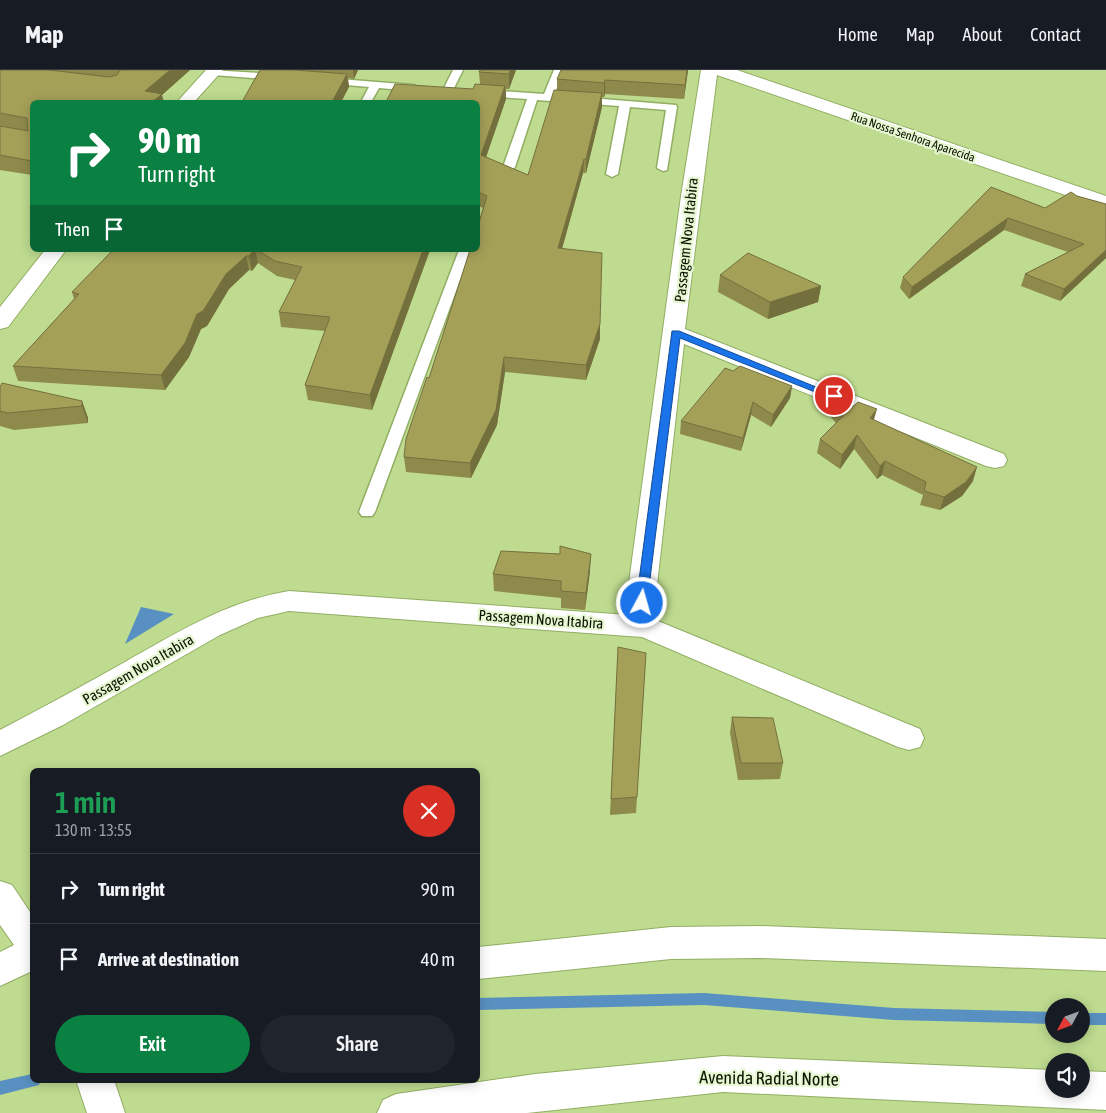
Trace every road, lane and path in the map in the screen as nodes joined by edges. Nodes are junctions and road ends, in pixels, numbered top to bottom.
1 (365, 70) edge
2 (458, 70) edge
3 (559, 70) edge
4 (709, 70) edge
5 (720, 70) edge
6 (214, 71) edge
7 (290, 78) edge
8 (320, 80) edge
9 (358, 83) junction
10 (376, 85) junction
11 (421, 88) edge
12 (448, 90) edge
13 (476, 92) edge
14 (533, 97) junction
15 (548, 98) junction
16 (187, 100) edge
17 (367, 100) edge
18 (625, 104) junction
19 (509, 167) edge
20 (663, 168) dead end
21 (612, 174) dead end
22 (1106, 203) edge
23 (54, 252) edge
24 (464, 252) edge
25 (0, 322) edge
26 (676, 333) junction
27 (995, 460) dead end
28 (367, 512) dead end
29 (646, 627) junction
30 (909, 738) dead end
31 (0, 744) edge
32 (0, 896) edge
33 (30, 940) edge
34 (30, 954) edge
35 (1106, 954) edge
36 (480, 963) edge
37 (0, 970) edge
38 (96, 1083) edge
39 (1045, 1089) edge
40 (1090, 1090) edge
41 (1106, 1091) edge
42 (106, 1113) edge
43 (396, 1113) edge

1 - 9 lane
2 - 12 lane
3 - 15 lane
4 - 26 street, Passagem Nova Itabira
5 - 22 street, Rua Nossa Senhora Aparecida
6 - 7 lane
6 - 16 street
8 - 9 lane
9 - 10 lane
10 - 11 lane
10 - 17 lane
13 - 14 lane
14 - 15 lane
14 - 19 lane
15 - 18 lane
18 - 20 lane
18 - 21 lane
23 - 25 street
24 - 28 lane
26 - 27 street
26 - 29 street, Passagem Nova Itabira
29 - 30 street
29 - 31 street, Passagem Nova Itabira
32 - 33 street
34 - 37 street
35 - 36 street
38 - 42 street
39 - 43 street, Avenida Radial Norte
40 - 41 street, Avenida Radial Norte

